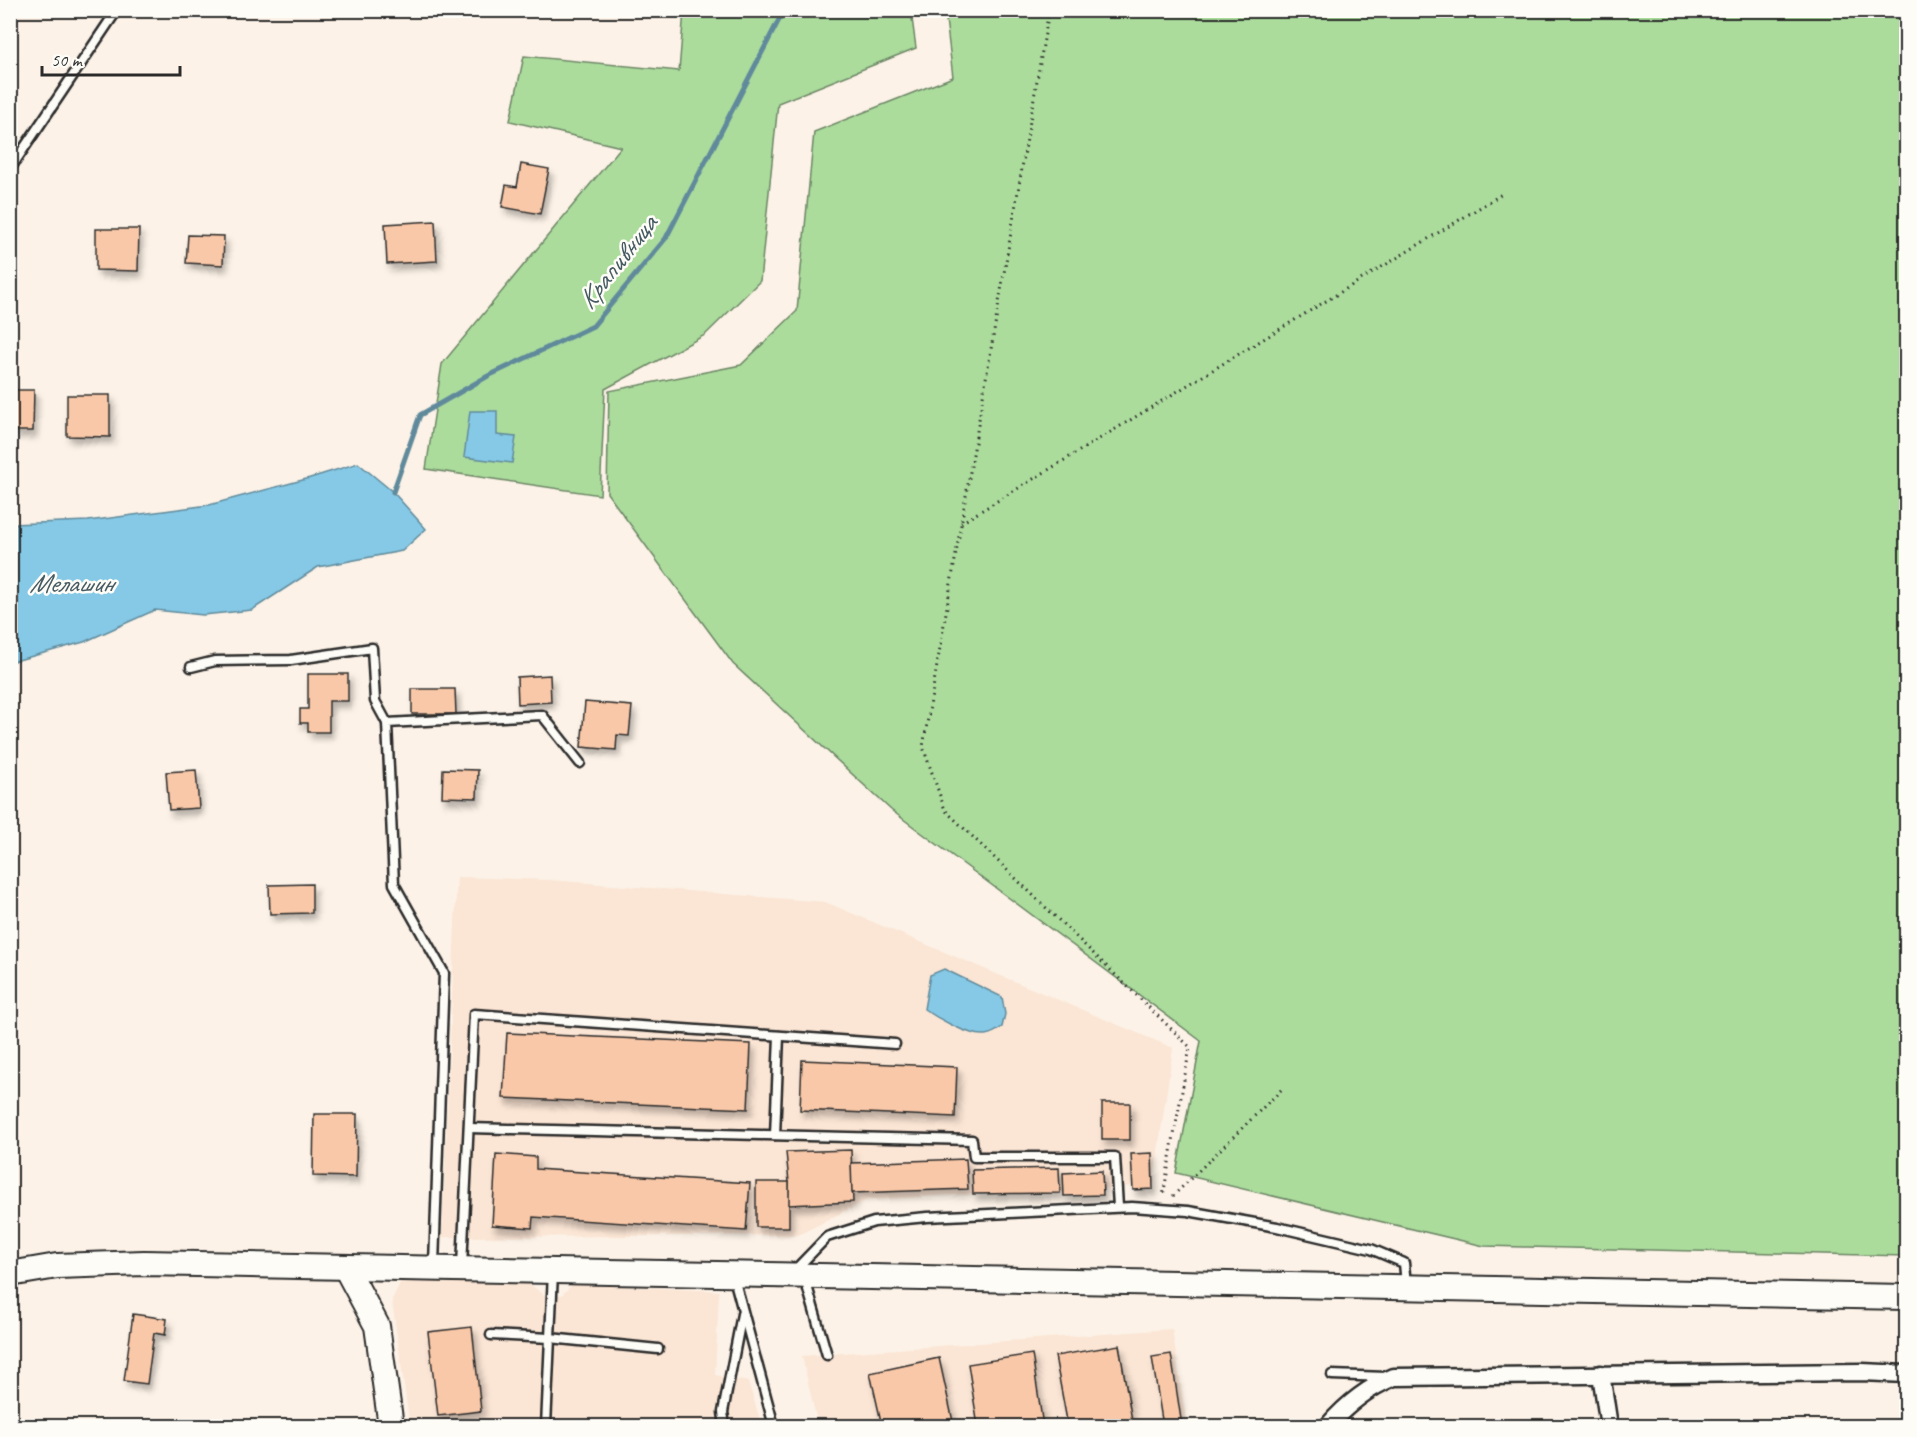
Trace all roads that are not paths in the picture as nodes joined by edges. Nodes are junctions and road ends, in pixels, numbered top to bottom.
1 (117, 10) edge
2 (10, 169) edge
3 (191, 667) dead end
4 (387, 723) junction
5 (580, 763) dead end
6 (779, 1036) junction
7 (895, 1044) dead end
8 (469, 1128) junction
9 (775, 1135) junction
10 (1118, 1207) junction
11 (346, 1268) junction
12 (434, 1269) junction
13 (462, 1269) junction
14 (553, 1272) junction
15 (10, 1274) edge
16 (733, 1275) junction
17 (797, 1276) junction
18 (1407, 1288) junction
19 (1906, 1297) edge
20 (742, 1311) junction
21 (491, 1335) dead end
22 (550, 1338) junction
23 (658, 1349) dead end
24 (827, 1355) dead end
25 (1601, 1374) junction
26 (1906, 1374) edge
27 (1332, 1375) dead end
28 (1394, 1377) junction
29 (391, 1426) edge
30 (546, 1426) edge
31 (726, 1426) edge
32 (774, 1426) edge
33 (1328, 1426) edge
34 (1609, 1426) edge

1 - 2 lane
3 - 4 lane
4 - 5 lane
4 - 12 lane
6 - 7 lane
6 - 8 lane
6 - 9 lane
8 - 9 lane
8 - 13 lane
9 - 10 lane
10 - 17 lane
10 - 18 lane
11 - 12 street
11 - 15 street
11 - 29 street
12 - 13 street
13 - 14 street
14 - 16 street
14 - 22 lane
16 - 17 street
16 - 20 lane
17 - 18 street
17 - 24 lane
18 - 19 street
20 - 31 lane
20 - 32 lane
21 - 22 lane
22 - 23 lane
22 - 30 lane
25 - 26 street
25 - 28 street
25 - 34 street
27 - 28 lane
28 - 33 street

